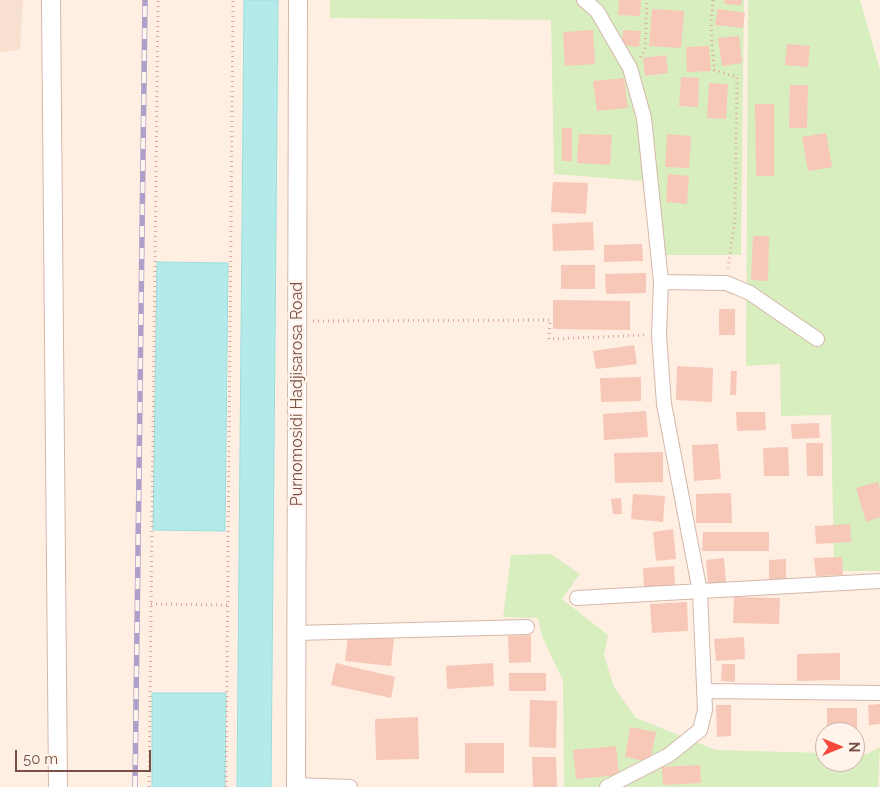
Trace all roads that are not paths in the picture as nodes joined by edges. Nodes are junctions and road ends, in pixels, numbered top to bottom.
1 (51, 0) edge
2 (298, 0) edge
3 (584, 0) edge
4 (661, 282) junction
5 (816, 339) dead end
6 (880, 581) edge
7 (700, 592) junction
8 (576, 598) dead end
9 (527, 627) dead end
10 (296, 632) junction
11 (704, 692) junction
12 (880, 693) edge
13 (296, 786) edge
14 (58, 787) edge
15 (350, 787) edge
16 (607, 787) edge

1 - 14 street
2 - 10 street, Purnomosidi Hadjisarosa Road
3 - 4 street
4 - 5 street
4 - 7 street
6 - 7 street
7 - 8 street
7 - 11 street
9 - 10 street
10 - 13 street, Purnomosidi Hadjisarosa Road
11 - 12 street
11 - 16 street
13 - 15 street

